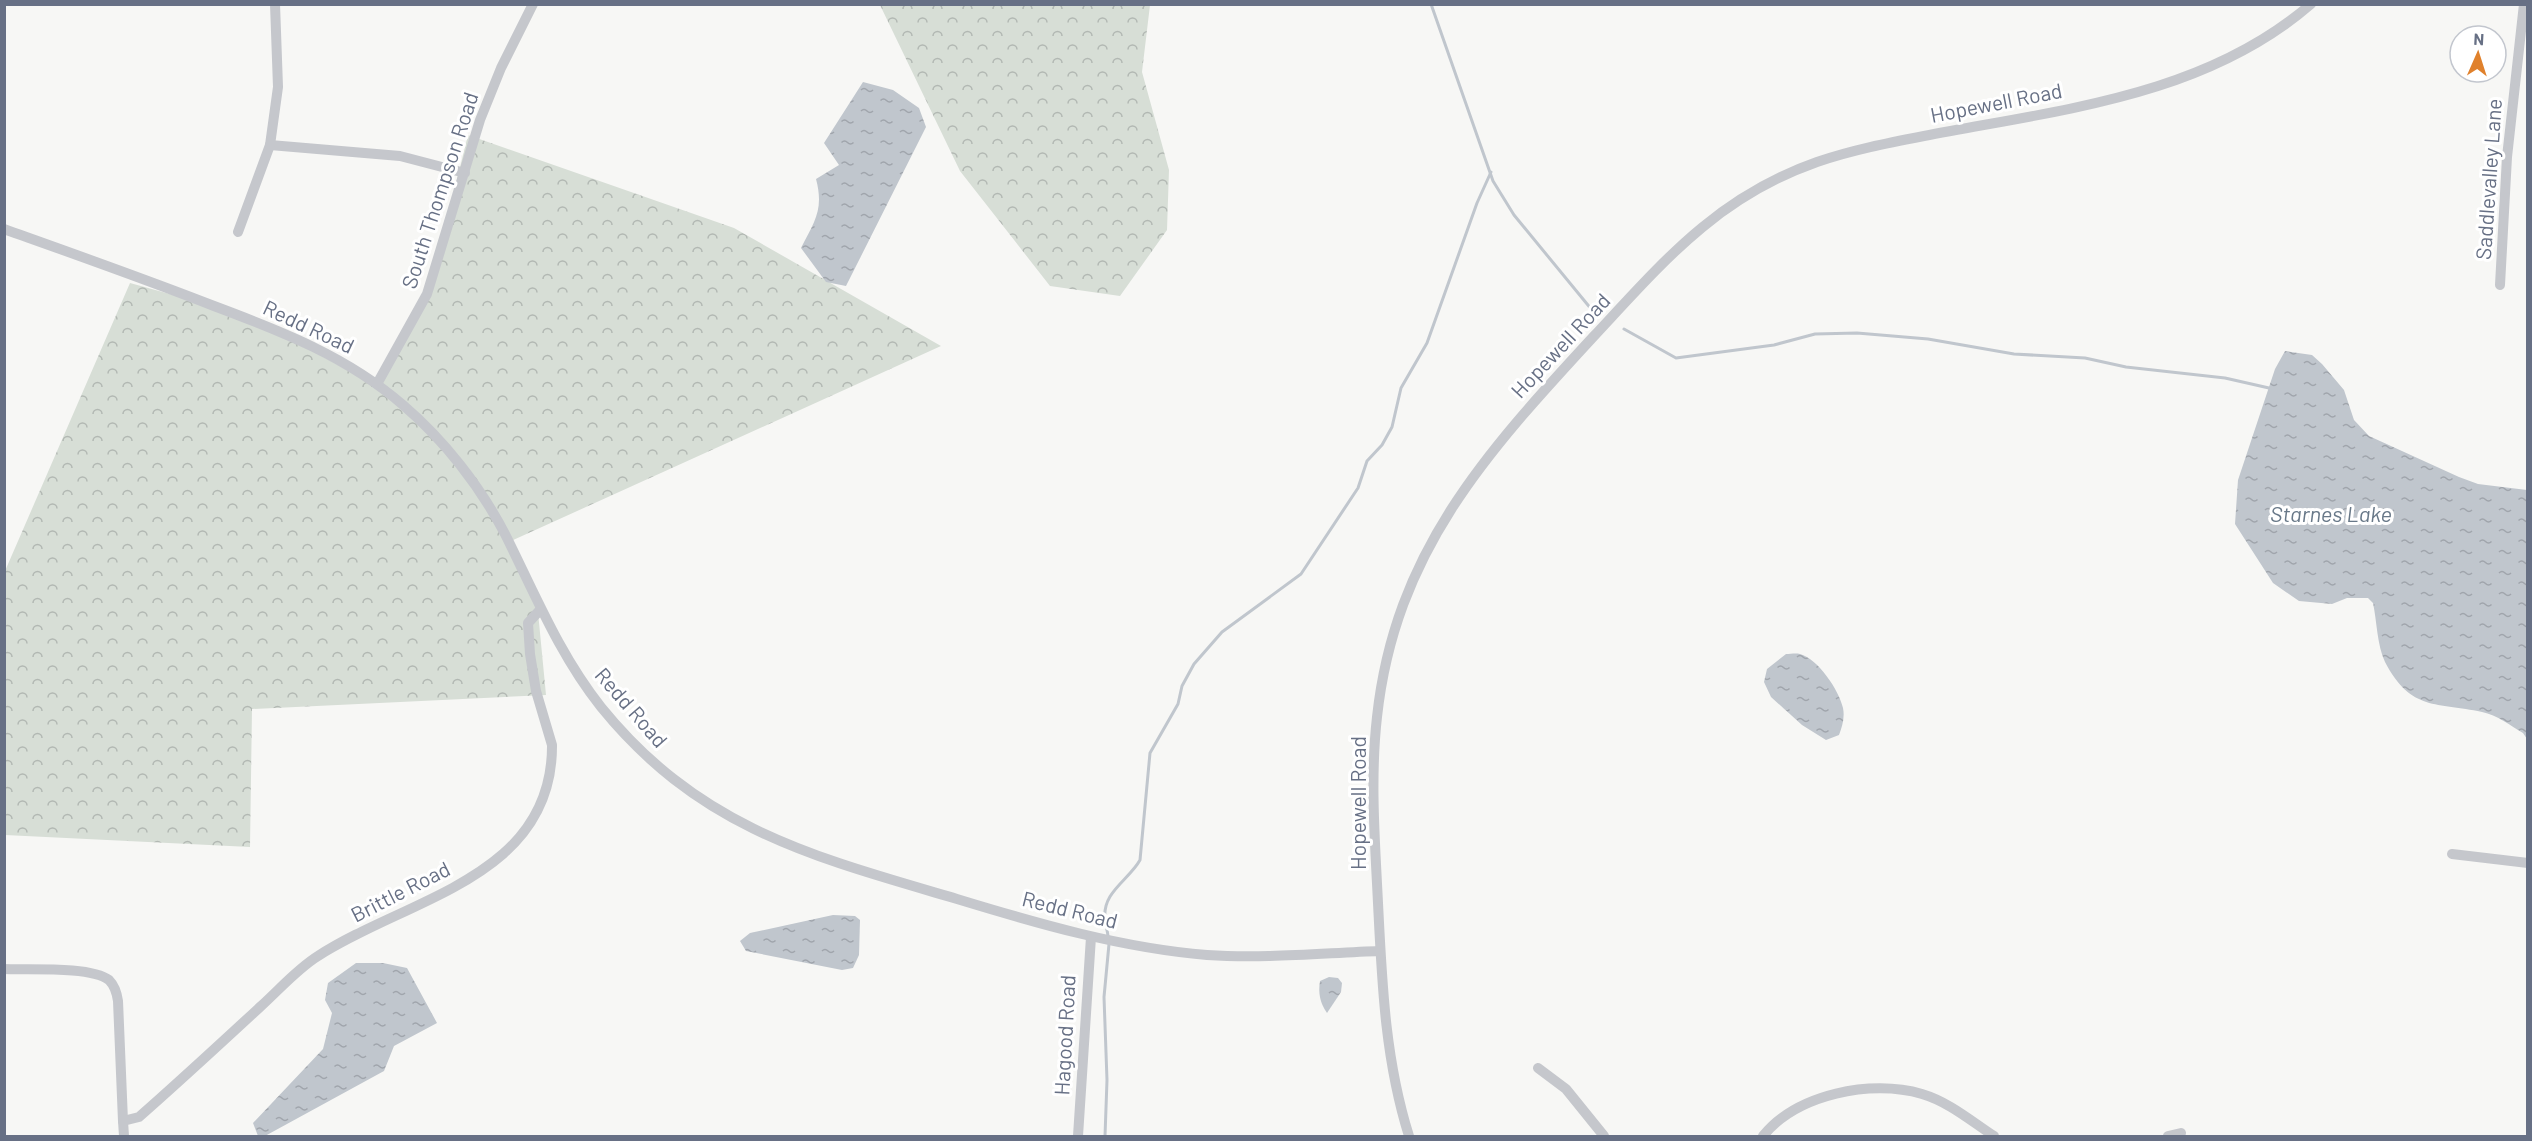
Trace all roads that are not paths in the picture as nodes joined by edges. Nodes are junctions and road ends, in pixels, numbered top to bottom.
1 (275, 4) edge
2 (533, 4) edge
3 (2310, 4) edge
4 (2524, 4) edge
5 (270, 145) junction
6 (465, 173) junction
7 (4, 229) edge
8 (238, 232) dead end
9 (2500, 285) dead end
10 (377, 384) junction
11 (540, 610) junction
12 (2452, 854) dead end
13 (2528, 863) edge
14 (1091, 937) junction
15 (1380, 951) junction
16 (4, 969) edge
17 (1538, 1068) dead end
18 (123, 1121) junction
19 (2181, 1133) dead end
20 (124, 1137) edge
21 (1078, 1137) edge
22 (1409, 1137) edge
23 (1604, 1137) edge
24 (1763, 1137) edge
25 (1994, 1137) edge
26 (2168, 1137) edge

1 - 5 street
2 - 6 street, South Thompson Road
3 - 15 street, Hopewell Road
4 - 9 street, Saddlevalley Lane
5 - 6 street
5 - 8 street
6 - 10 street, South Thompson Road
7 - 10 street, Redd Road
10 - 11 street, Redd Road
11 - 14 street, Redd Road
11 - 18 street, Brittle Road
12 - 13 street
14 - 15 street, Redd Road
14 - 21 street, Hagood Road
15 - 22 street, Hopewell Road
16 - 18 street
17 - 23 street
18 - 20 street
19 - 26 street
24 - 25 street

